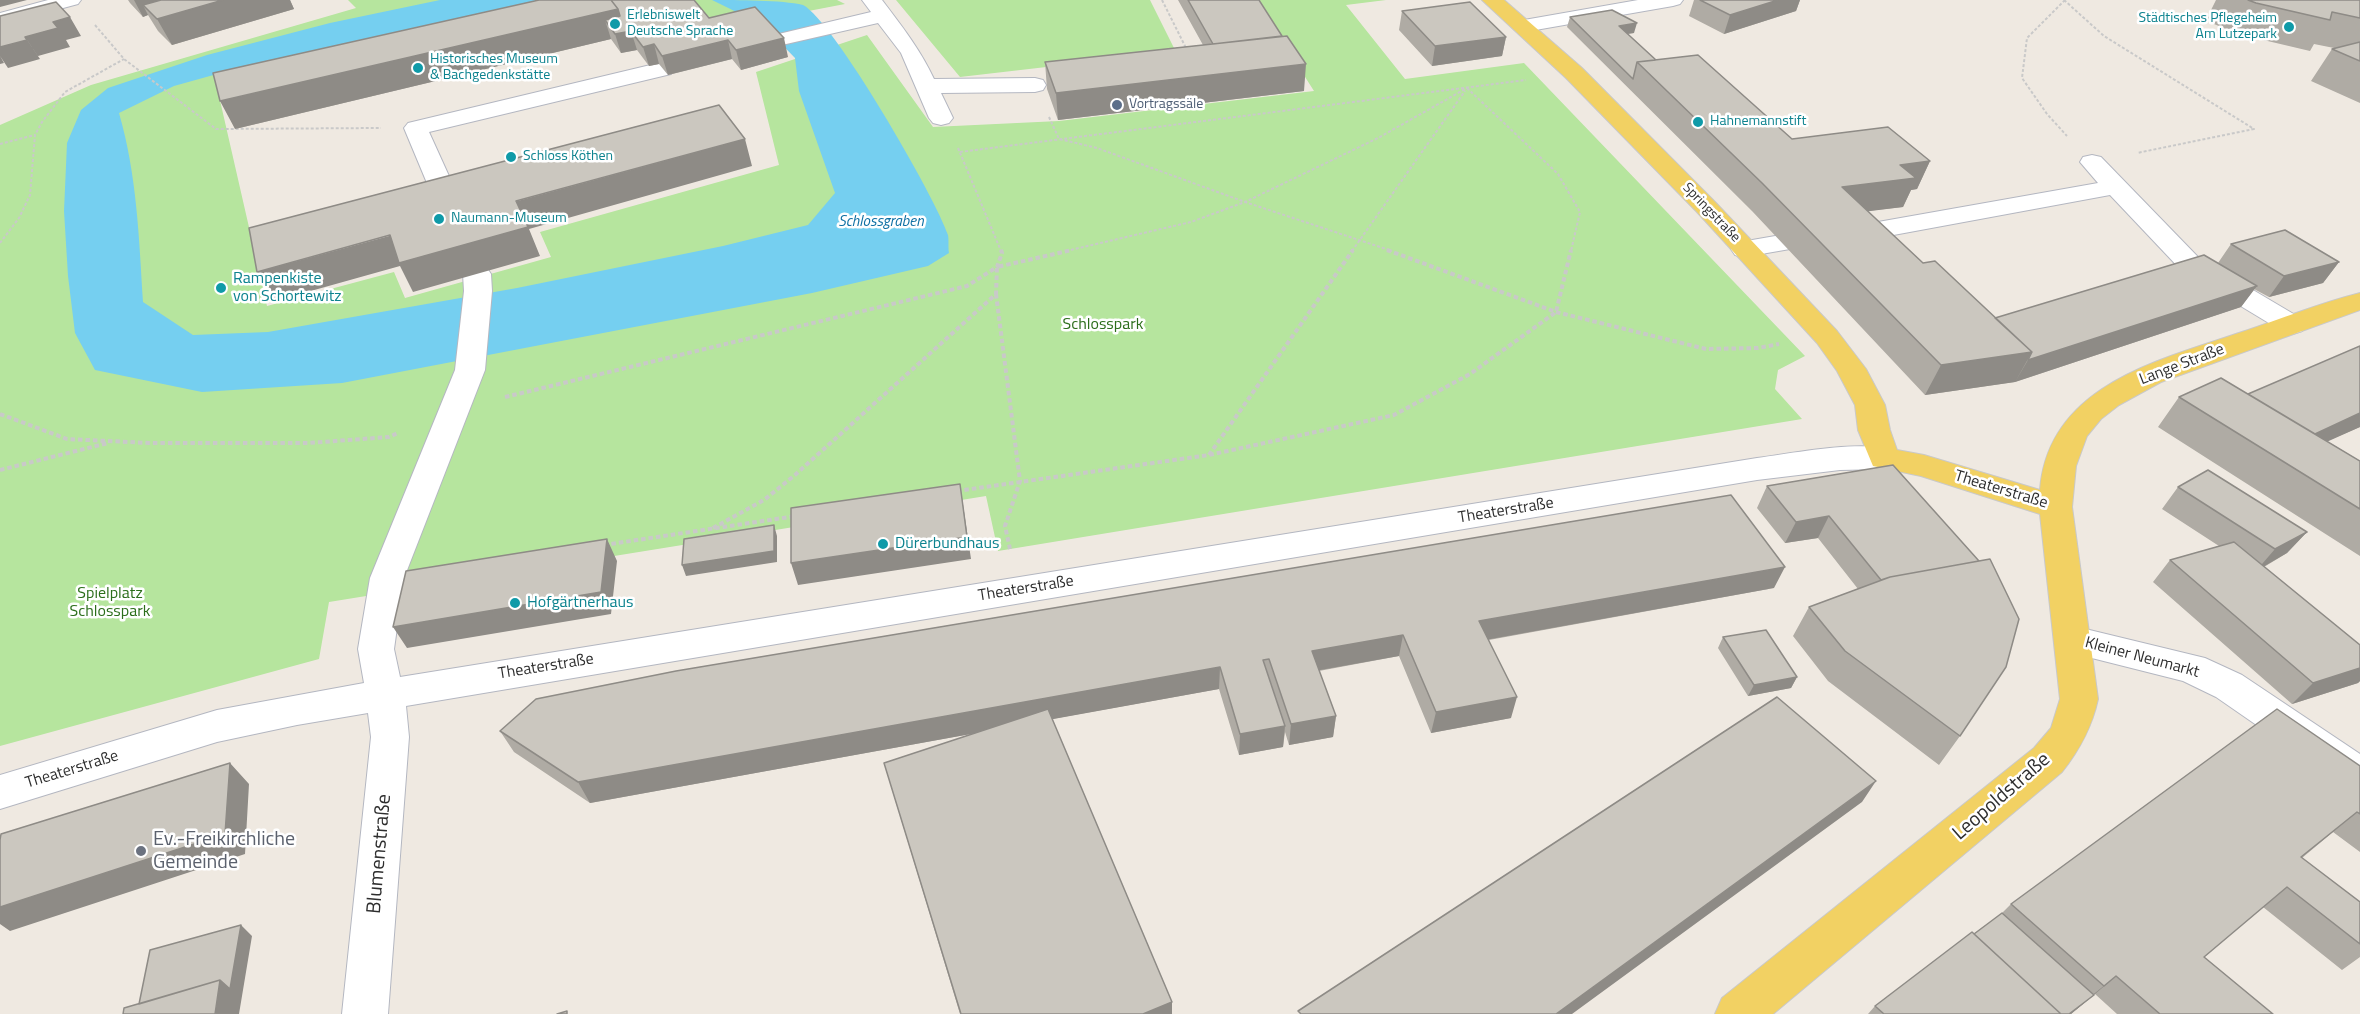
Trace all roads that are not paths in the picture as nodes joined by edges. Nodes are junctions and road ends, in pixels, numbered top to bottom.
1 (71, 0) edge
2 (1492, 0) edge
3 (1673, 0) edge
4 (879, 7) edge
5 (0, 19) edge
6 (1524, 26) junction
7 (773, 41) edge
8 (663, 69) edge
9 (1035, 85) road end
10 (928, 86) junction
11 (941, 118) road end
12 (2092, 162) road end
13 (2116, 187) junction
14 (450, 207) edge
15 (1861, 233) edge
16 (1781, 243) dead end
17 (1744, 249) junction
18 (477, 274) edge
19 (2360, 301) edge
20 (2292, 325) junction
21 (1884, 458) junction
22 (2056, 497) junction
23 (2073, 640) junction
24 (385, 693) junction
25 (2360, 775) edge
26 (0, 792) edge
27 (365, 1014) edge
28 (1738, 1014) edge

1 - 5 street
2 - 6 main road, Springstraße
3 - 6 street
4 - 7 street
4 - 10 street
6 - 17 main road, Springstraße
8 - 14 street
9 - 10 street
10 - 11 street
12 - 13 street
13 - 15 street
13 - 20 street
16 - 17 street
17 - 21 main road, Springstraße
18 - 24 street, Blumenstraße
19 - 20 main road, Lange Straße
20 - 22 main road, Lange Straße
21 - 22 main road, Theaterstraße
21 - 24 street, Theaterstraße
22 - 23 main road, Leopoldstraße
23 - 25 street, Kleiner Neumarkt
23 - 28 main road, Leopoldstraße
24 - 26 street, Theaterstraße
24 - 27 street, Blumenstraße

